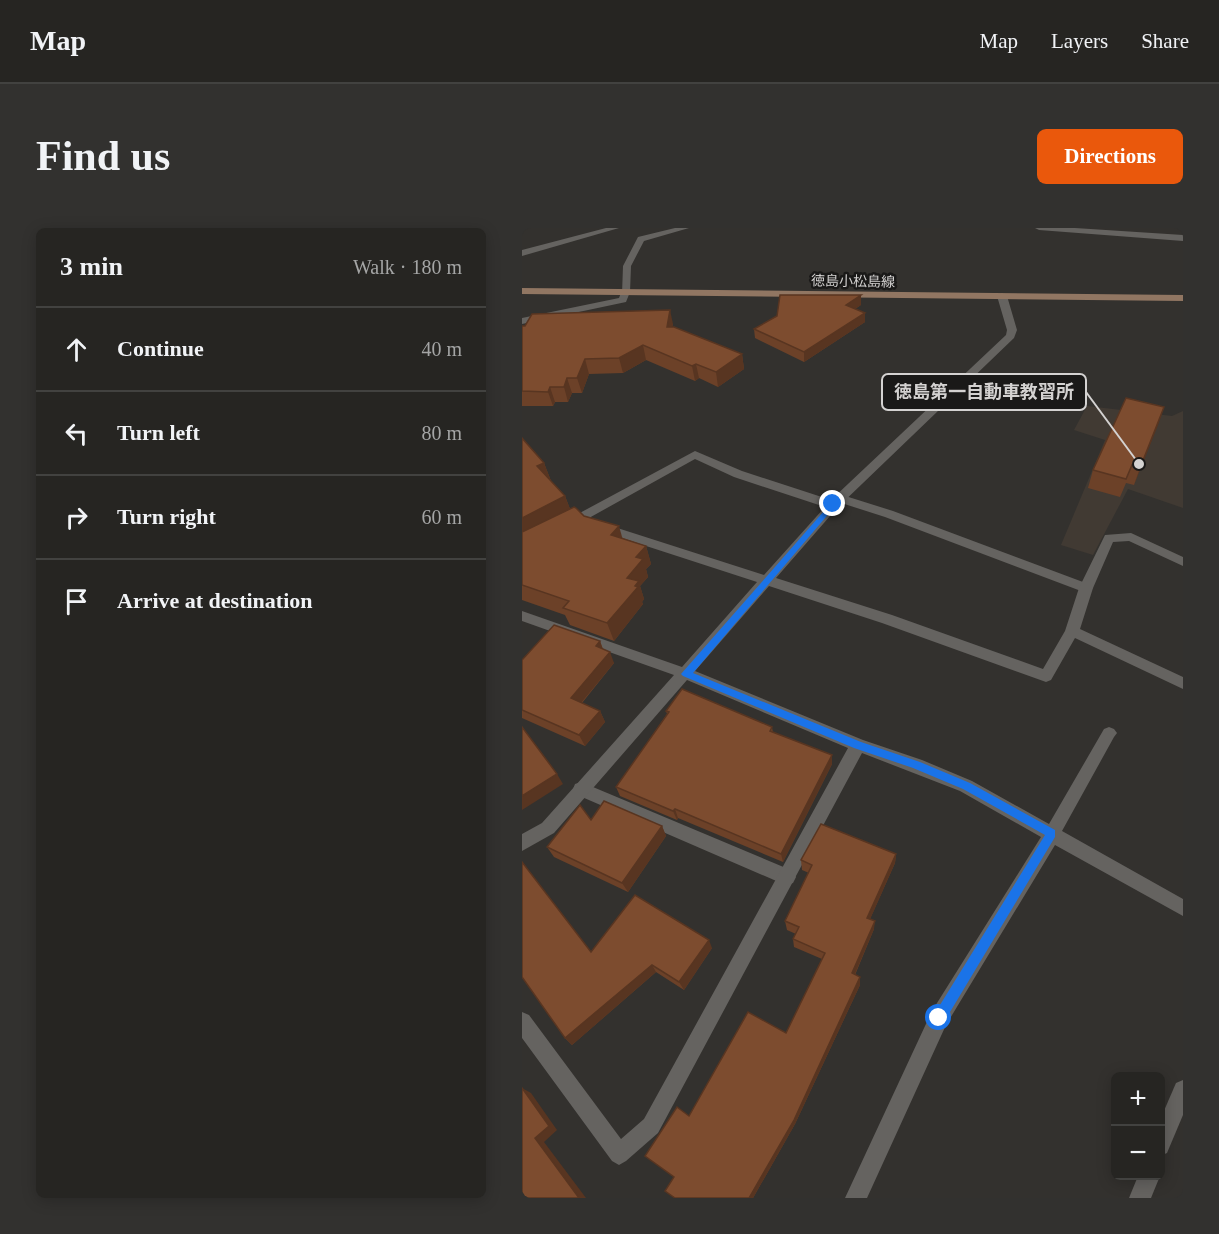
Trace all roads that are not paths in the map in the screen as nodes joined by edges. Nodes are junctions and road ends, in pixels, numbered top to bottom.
1 (615, 228) edge
2 (686, 228) edge
3 (1039, 228) edge
4 (1183, 238) edge
5 (522, 253) edge
6 (522, 291) edge
7 (625, 292) junction
8 (1002, 296) junction
9 (1183, 298) edge
10 (522, 321) edge
11 (836, 501) junction
12 (582, 517) junction
13 (552, 533) edge
14 (1183, 562) edge
15 (766, 579) junction
16 (1086, 588) junction
17 (522, 616) edge
18 (1072, 632) junction
19 (686, 674) junction
20 (1183, 683) edge
21 (1109, 733) dead end
22 (858, 745) junction
23 (581, 789) junction
24 (1052, 834) junction
25 (522, 843) edge
26 (787, 877) junction
27 (1183, 908) edge
28 (522, 1022) edge
29 (1183, 1090) edge
30 (1165, 1136) edge
31 (1147, 1180) edge
32 (856, 1198) edge
33 (1140, 1198) edge

1 - 5 street
2 - 7 street
3 - 4 street
6 - 7 main road, 徳島小松島線
7 - 8 main road, 徳島小松島線
7 - 10 street
8 - 9 main road, 徳島小松島線
8 - 11 street
11 - 12 street
11 - 15 street
11 - 16 street
12 - 13 street
12 - 15 street
14 - 16 street
15 - 18 street
15 - 19 street
16 - 18 street
17 - 19 street
18 - 20 street
19 - 22 street
19 - 23 street
21 - 24 street
22 - 24 street
22 - 26 street
23 - 25 street
23 - 26 street
24 - 27 street
24 - 32 street
26 - 28 street
29 - 30 street
31 - 33 street

